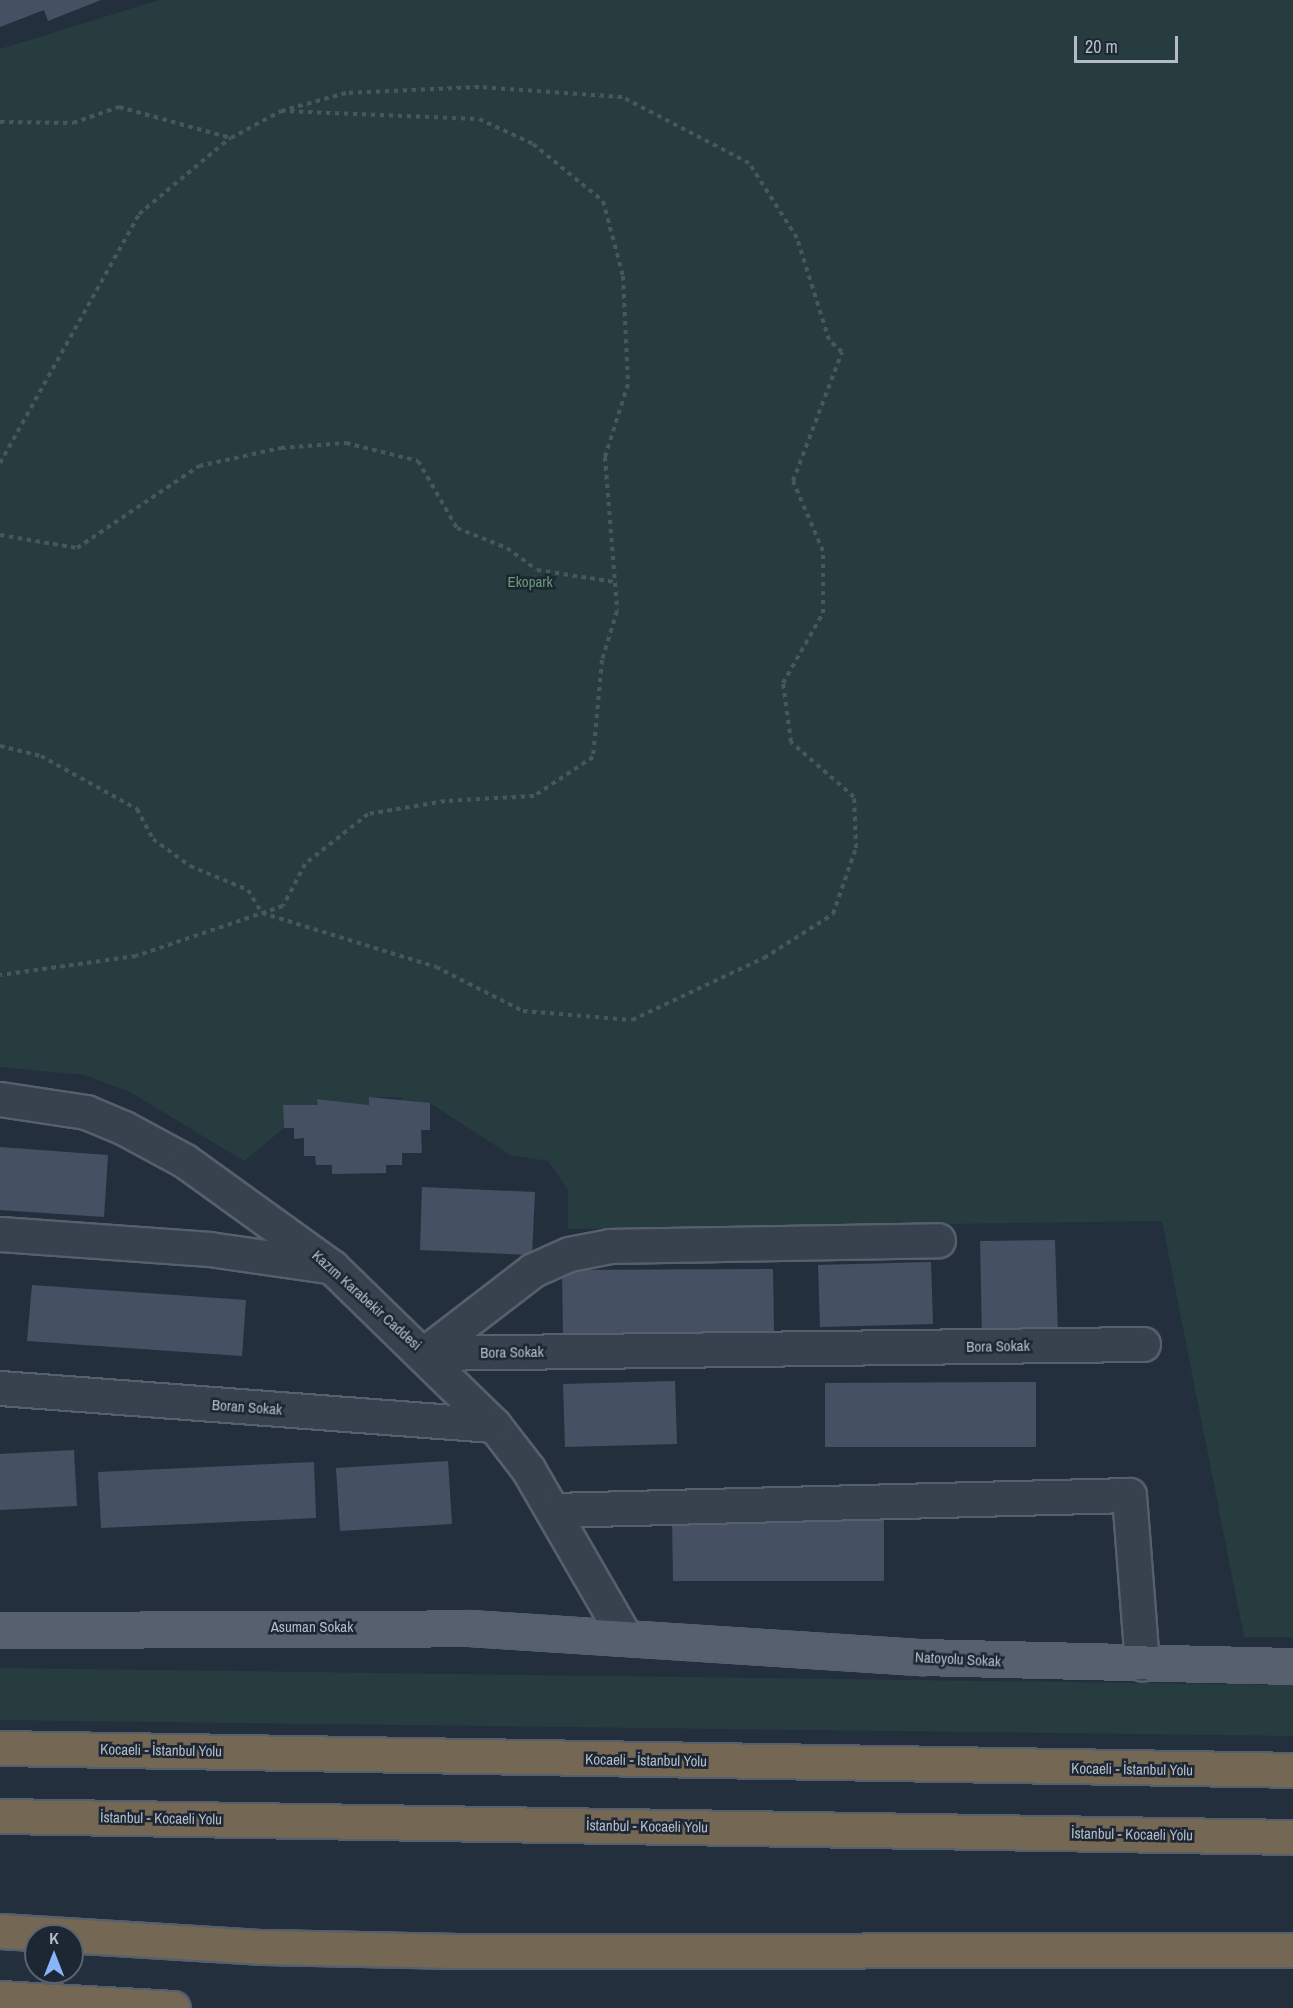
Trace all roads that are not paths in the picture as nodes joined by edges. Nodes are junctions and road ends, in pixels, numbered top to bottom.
1 (0, 1099) edge
2 (0, 1234) edge
3 (938, 1240) dead end
4 (332, 1267) junction
5 (1143, 1344) dead end
6 (425, 1353) junction
7 (0, 1388) edge
8 (494, 1425) junction
9 (553, 1510) junction
10 (0, 1630) edge
11 (625, 1636) junction
12 (1142, 1665) junction
13 (1293, 1666) edge
14 (0, 1748) edge
15 (1293, 1770) edge
16 (0, 1816) edge
17 (1293, 1837) edge
18 (0, 1931) edge
19 (1293, 1950) edge
20 (0, 1998) edge
21 (173, 2008) edge

1 - 4 street, Kazım Karabekir Caddesi
2 - 4 street
3 - 6 street
4 - 6 street, Kazım Karabekir Caddesi
5 - 6 street, Bora Sokak
6 - 8 street, Kazım Karabekir Caddesi
7 - 8 street, Boran Sokak
8 - 9 street, Kazım Karabekir Caddesi
9 - 11 street, Kazım Karabekir Caddesi
9 - 12 street
10 - 11 main road, Asuman Sokak
11 - 12 main road, Natoyolu Sokak
12 - 13 main road, Natoyolu Sokak
14 - 15 highway, Kocaeli - İstanbul Yolu
16 - 17 highway, İstanbul - Kocaeli Yolu
18 - 19 highway
20 - 21 highway

